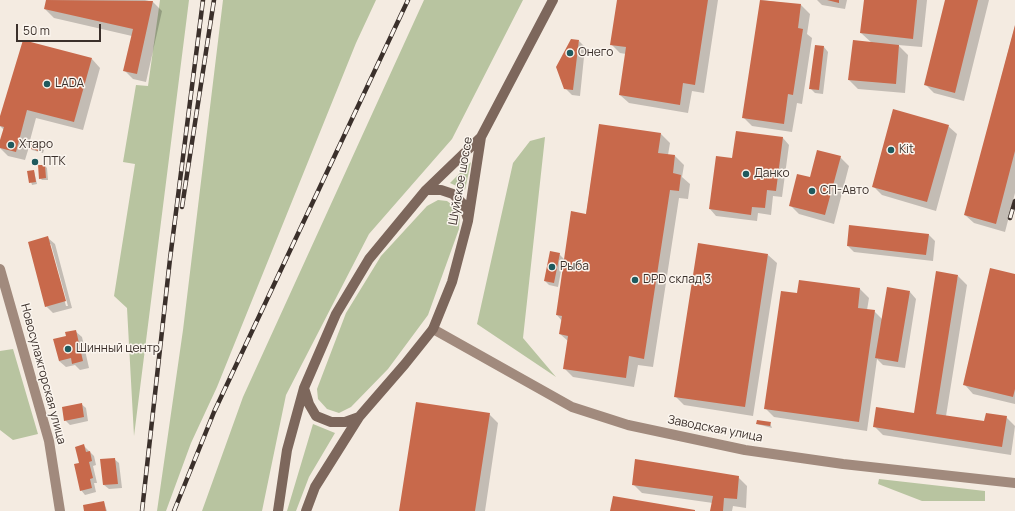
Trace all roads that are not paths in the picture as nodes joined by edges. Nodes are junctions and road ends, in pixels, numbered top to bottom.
1 (553, 0) edge
2 (481, 137) junction
3 (426, 190) junction
4 (468, 221) junction
5 (0, 269) edge
6 (432, 329) junction
7 (304, 388) junction
8 (359, 417) junction
9 (1015, 483) edge
10 (60, 511) edge
11 (278, 511) edge
12 (306, 511) edge

1 - 2 main road, Шуйское шоссе
2 - 3 main road
2 - 4 main road, Шуйское шоссе
3 - 4 main road
3 - 7 main road
4 - 6 main road, Шуйское шоссе
5 - 10 main road, Новосулажгорская улица
6 - 8 main road, Шуйское шоссе
6 - 9 main road, Заводская улица
7 - 8 main road
7 - 11 main road
8 - 12 main road, Шуйское шоссе

